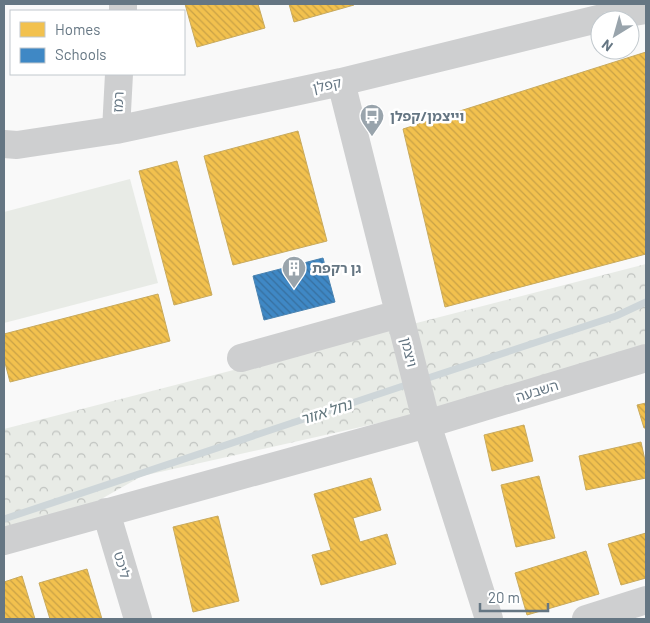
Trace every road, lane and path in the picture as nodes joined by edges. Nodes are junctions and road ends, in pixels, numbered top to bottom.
1 (590, 15) edge
2 (119, 75) edge
3 (341, 82) junction
4 (116, 130) junction
5 (4, 144) edge
6 (399, 314) junction
7 (241, 358) dead end
8 (646, 358) edge
9 (425, 415) junction
10 (106, 512) junction
11 (4, 541) edge
12 (646, 600) edge
13 (138, 619) edge
14 (489, 619) edge
15 (586, 619) edge

1 - 3 street, קפלן
2 - 4 street, רמז
3 - 4 street, קפלן
3 - 6 street, ויצמן
4 - 5 street, קפלן
6 - 7 street
6 - 9 street, ויצמן
8 - 9 street, השבעה
9 - 10 street, השבעה
9 - 14 street, ויצמן
10 - 11 street, השבעה
10 - 13 street, ליכט
12 - 15 street

